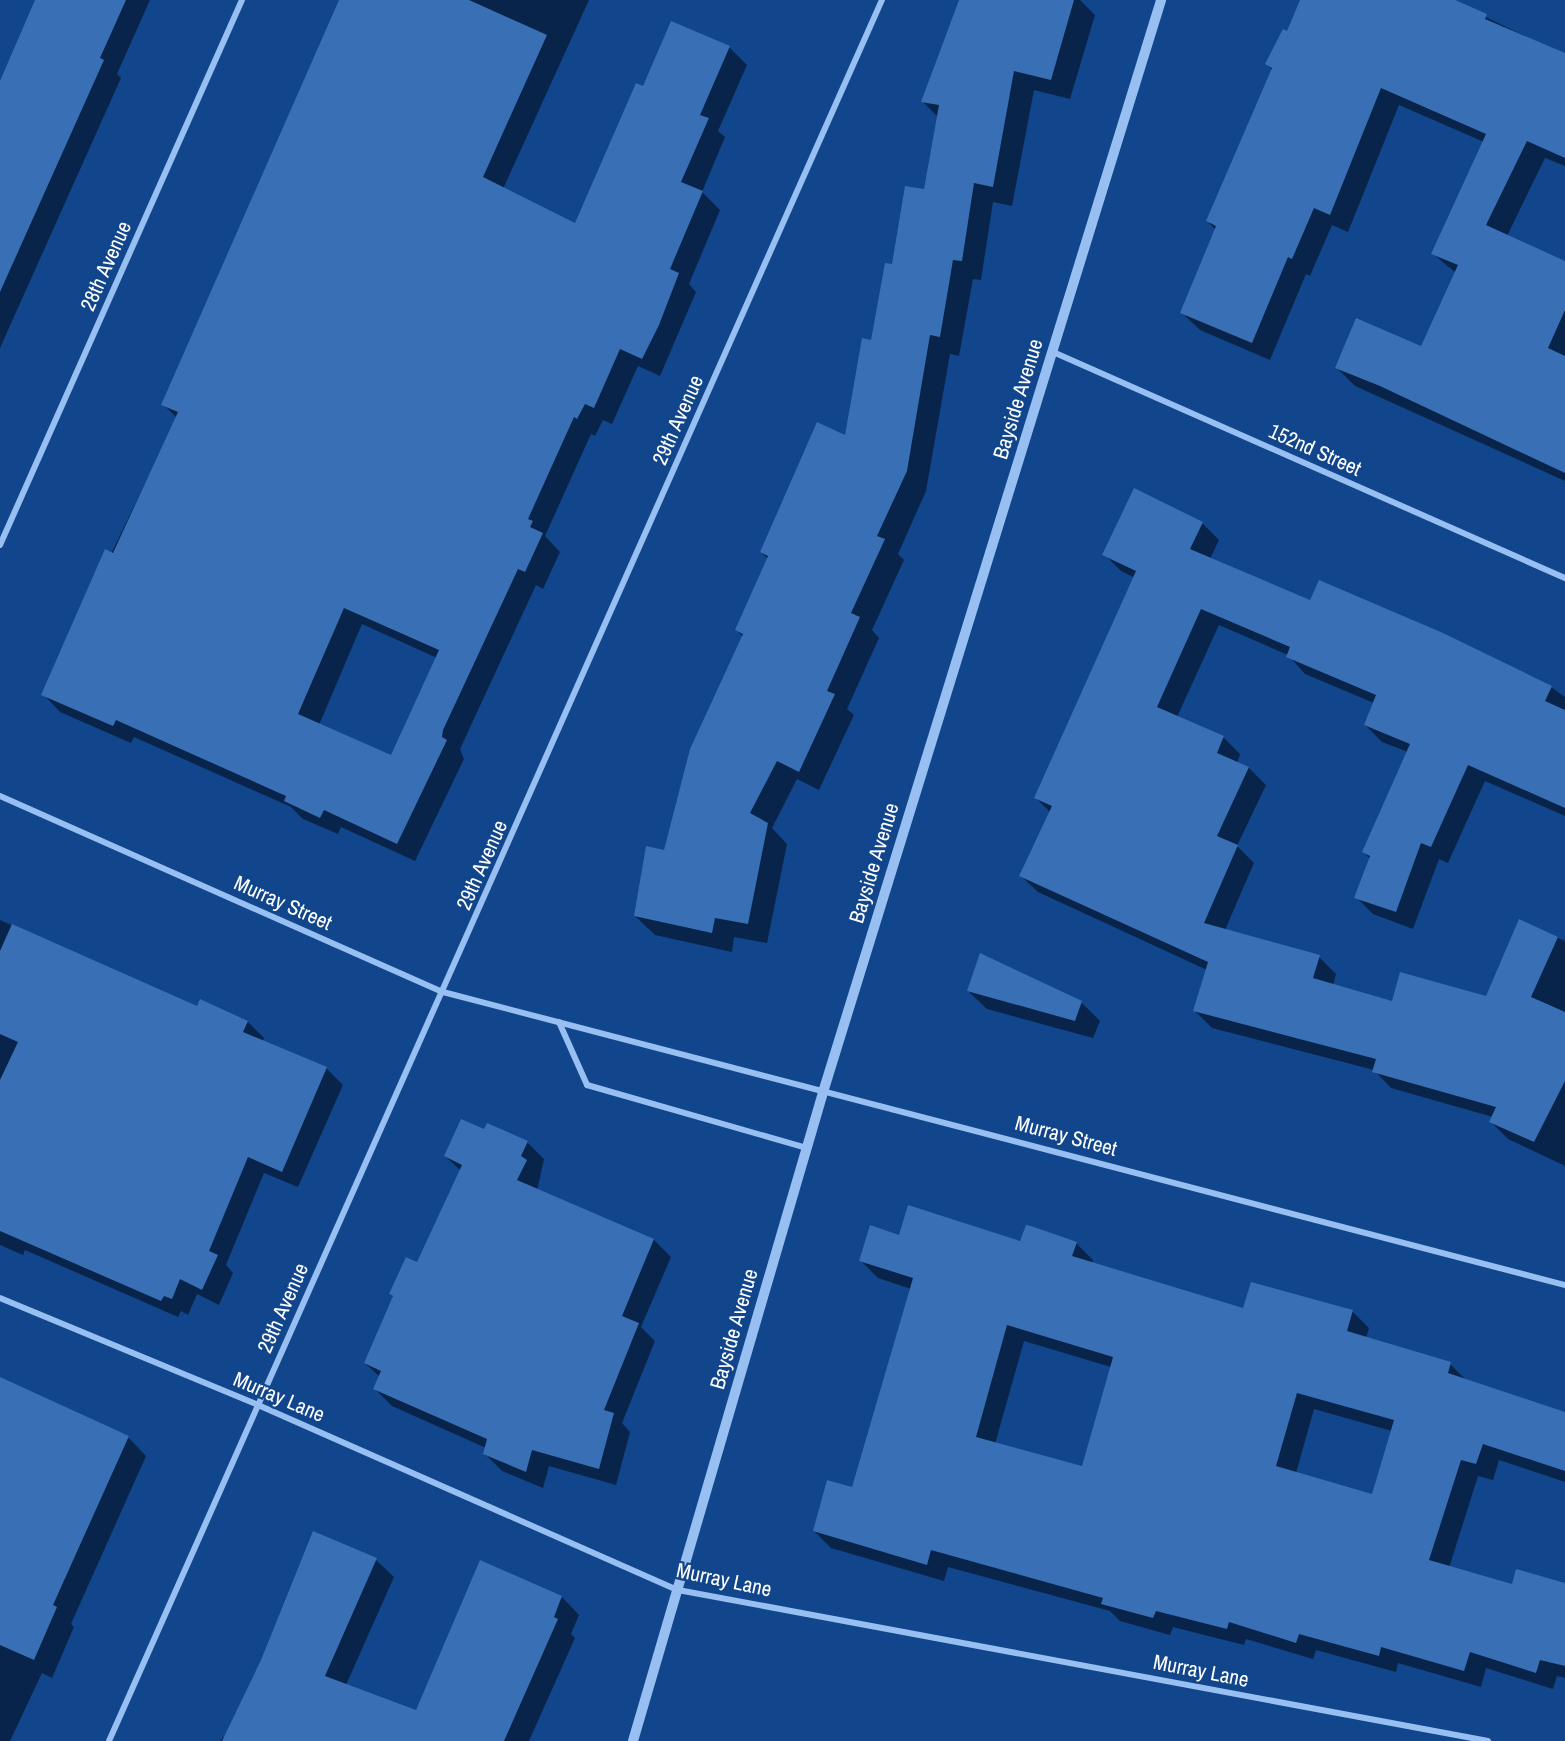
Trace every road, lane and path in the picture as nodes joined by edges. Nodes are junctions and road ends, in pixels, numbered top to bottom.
1 (242, 0) edge
2 (882, 0) edge
3 (1161, 0) edge
4 (1053, 352) junction
5 (0, 545) edge
6 (1565, 578) edge
7 (0, 796) edge
8 (443, 992) junction
9 (559, 1022) junction
10 (824, 1089) junction
11 (807, 1148) junction
12 (1565, 1285) edge
13 (0, 1298) edge
14 (258, 1405) junction
15 (678, 1590) junction
16 (109, 1741) edge
17 (633, 1741) edge
18 (1488, 1741) edge

1 - 5 street, 28th Avenue
2 - 8 street, 29th Avenue
3 - 4 street, Bayside Avenue
4 - 6 street, 152nd Street
4 - 10 street, Bayside Avenue
7 - 8 street, Murray Street
8 - 9 street, Murray Street
8 - 14 street, 29th Avenue
9 - 10 street, Murray Street
9 - 11 street
10 - 11 street, Bayside Avenue
10 - 12 street, Murray Street
11 - 15 street, Bayside Avenue
13 - 14 street, Murray Lane
14 - 15 street, Murray Lane
14 - 16 street, 29th Avenue
15 - 17 street, Bayside Avenue
15 - 18 street, Murray Lane

